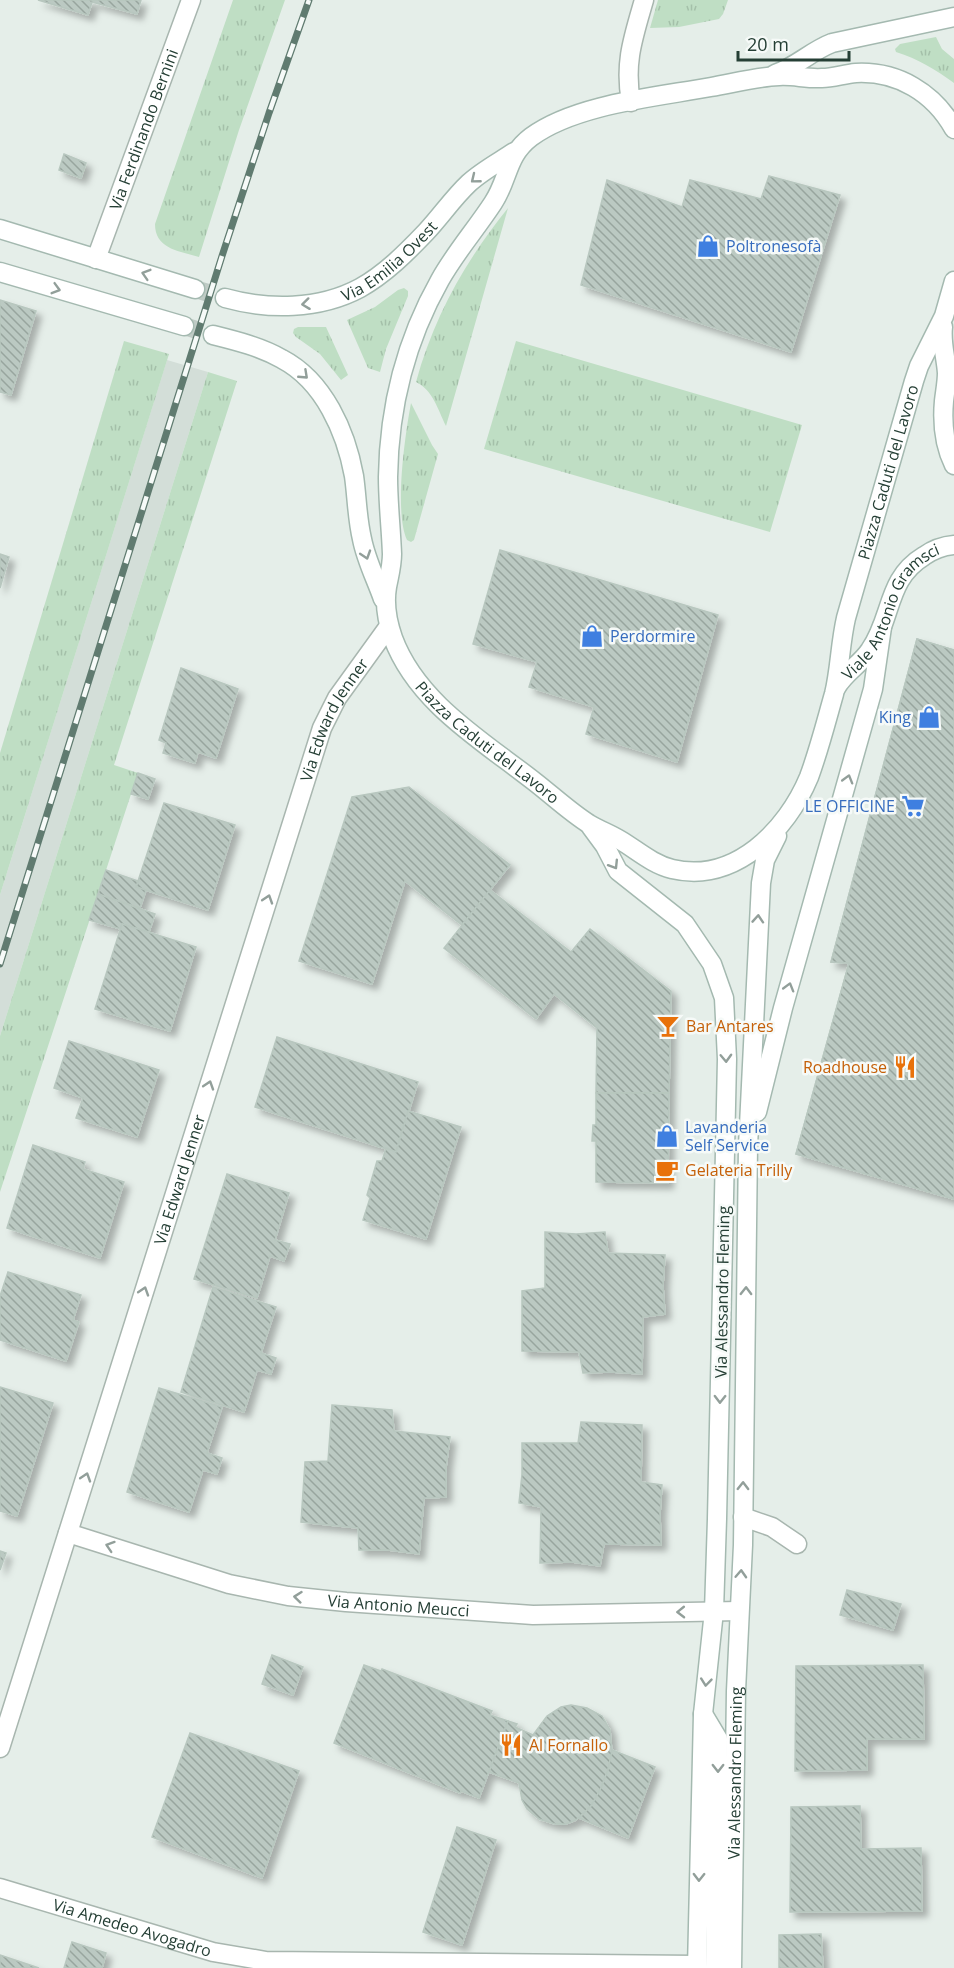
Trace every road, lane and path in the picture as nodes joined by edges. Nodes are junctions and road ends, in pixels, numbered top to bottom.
1 (191, 0) edge
2 (644, 0) edge
3 (954, 16) edge
4 (762, 78) junction
5 (631, 102) junction
6 (954, 129) edge
7 (522, 144) junction
8 (0, 229) edge
9 (96, 259) junction
10 (0, 272) edge
11 (953, 286) edge
12 (195, 289) tunnel mouth
13 (225, 298) tunnel mouth
14 (944, 316) junction
15 (184, 326) tunnel mouth
16 (213, 335) tunnel mouth
17 (954, 465) edge
18 (954, 544) edge
19 (388, 620) junction
20 (882, 627) junction
21 (834, 692) junction
22 (796, 803) junction
23 (580, 818) junction
24 (748, 1146) junction
25 (742, 1518) junction
26 (68, 1533) junction
27 (797, 1544) dead end
28 (714, 1611) junction
29 (740, 1611) junction
30 (0, 1748) edge
31 (0, 1888) edge
32 (703, 1967) edge
33 (732, 1968) edge

1 - 9 main road, Via Ferdinando Bernini
2 - 5 main road
3 - 4 main road, Piazza Caduti del Lavoro
4 - 5 main road, Piazza Caduti del Lavoro
4 - 6 main road, Piazza Caduti del Lavoro
5 - 7 main road, Piazza Caduti del Lavoro
7 -> 13 main road, Via Emilia Ovest
7 - 19 main road, Piazza Caduti del Lavoro
8 - 9 main road
12 -> 9 main road
10 -> 15 main road
11 - 14 main road, Piazza Caduti del Lavoro
14 - 17 main road
14 - 21 main road, Piazza Caduti del Lavoro
16 -> 19 main road
18 - 20 main road, Viale Antonio Gramsci
19 - 23 main road, Piazza Caduti del Lavoro
26 -> 19 main road, Via Edward Jenner
20 - 21 main road, Viale Antonio Gramsci
24 -> 20 main road
21 - 22 main road, Piazza Caduti del Lavoro
22 - 23 main road, Piazza Caduti del Lavoro
24 -> 22 main road
23 -> 28 main road, Via Alessandro Fleming
25 -> 24 main road, Via Alessandro Fleming
25 - 27 main road
29 -> 25 main road, Via Alessandro Fleming
28 -> 26 main road, Via Antonio Meucci
26 - 30 main road, Via Edward Jenner
28 - 29 main road, Via Antonio Meucci
28 -> 32 main road, Via Alessandro Fleming
29 - 33 main road, Via Alessandro Fleming
31 - 32 main road, Via Amedeo Avogadro

